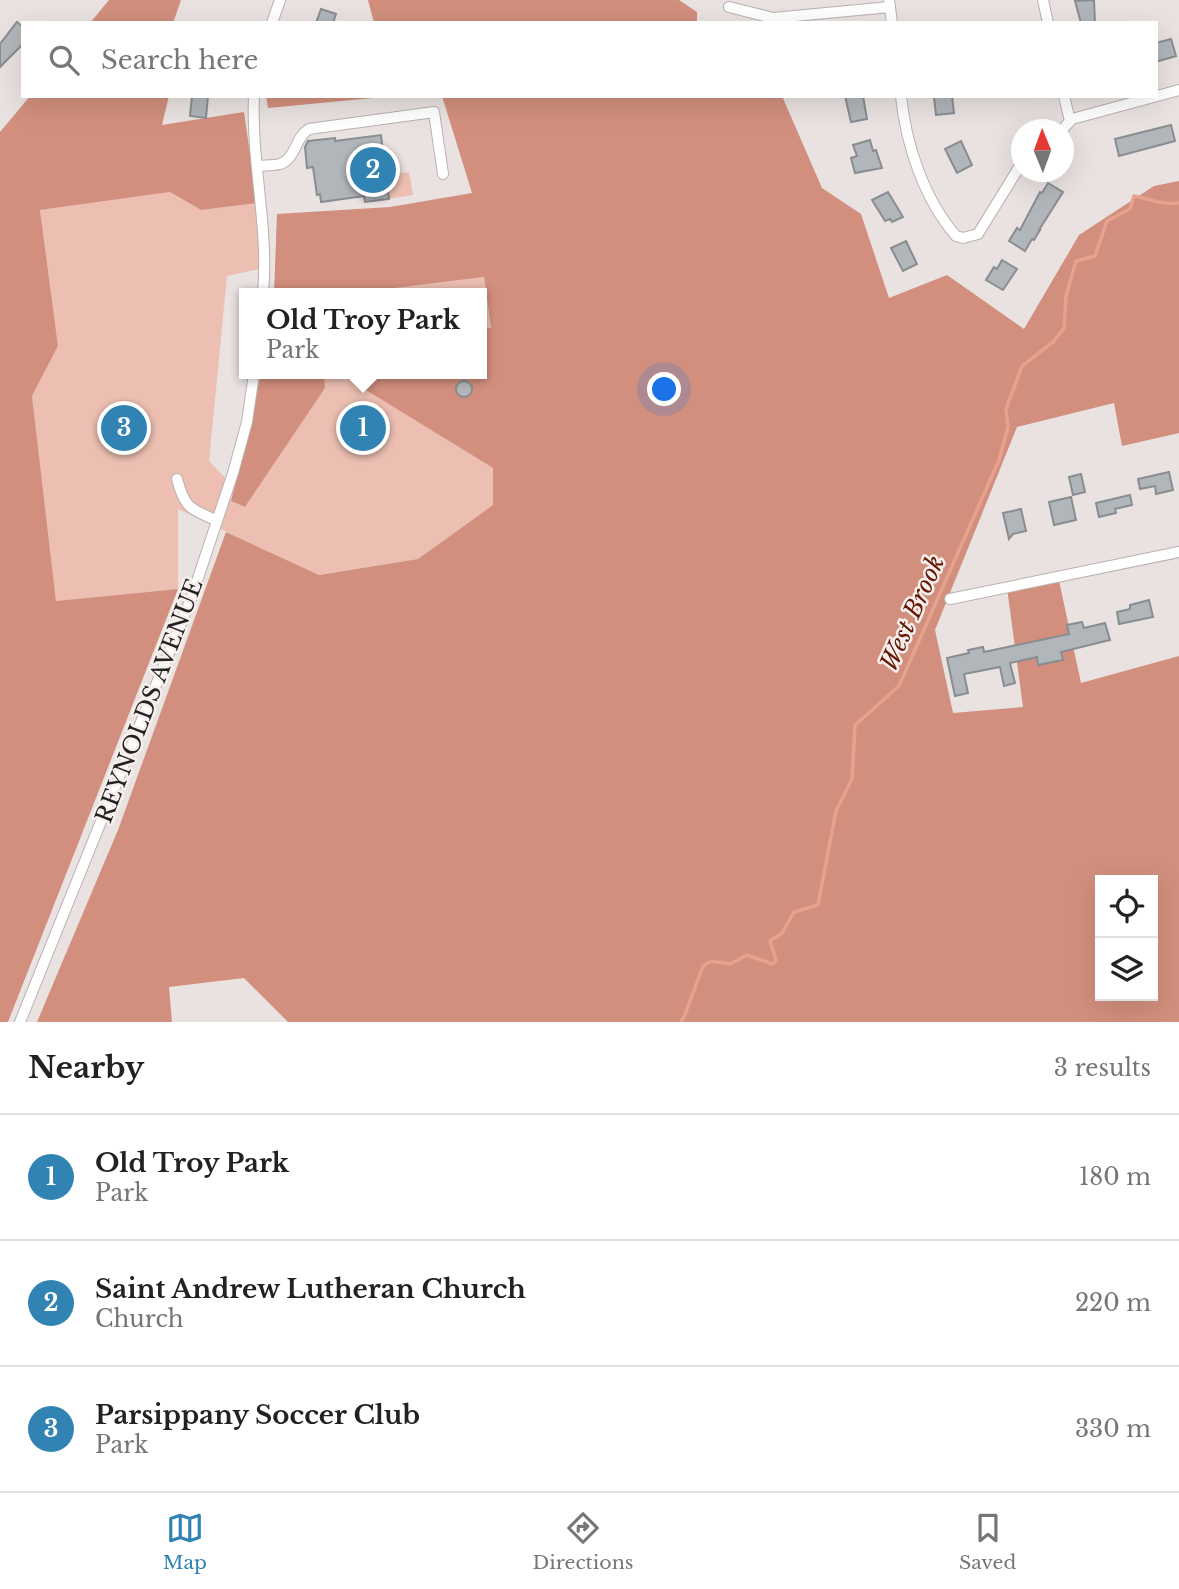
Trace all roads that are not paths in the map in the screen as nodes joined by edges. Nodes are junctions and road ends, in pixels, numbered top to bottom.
1 (280, 0) edge
2 (1042, 0) edge
3 (890, 4) edge
4 (729, 7) dead end
5 (273, 21) edge
6 (1047, 21) edge
7 (1179, 90) edge
8 (1158, 97) edge
9 (254, 98) edge
10 (901, 98) edge
11 (1064, 98) edge
12 (1153, 98) edge
13 (1066, 119) edge
14 (1074, 123) edge
15 (257, 166) junction
16 (443, 174) dead end
17 (1011, 180) edge
18 (263, 288) edge
19 (253, 379) edge
20 (177, 479) dead end
21 (217, 521) junction
22 (1179, 552) edge
23 (950, 600) dead end
24 (20, 1022) edge

1 - 5 street
2 - 6 street
3 - 4 street
7 - 8 street
9 - 15 street
10 - 17 street
11 - 13 street
12 - 14 street
15 - 16 street
15 - 18 street
19 - 21 street, REYNOLDS AVENUE
20 - 21 street
21 - 24 street, REYNOLDS AVENUE
22 - 23 street

